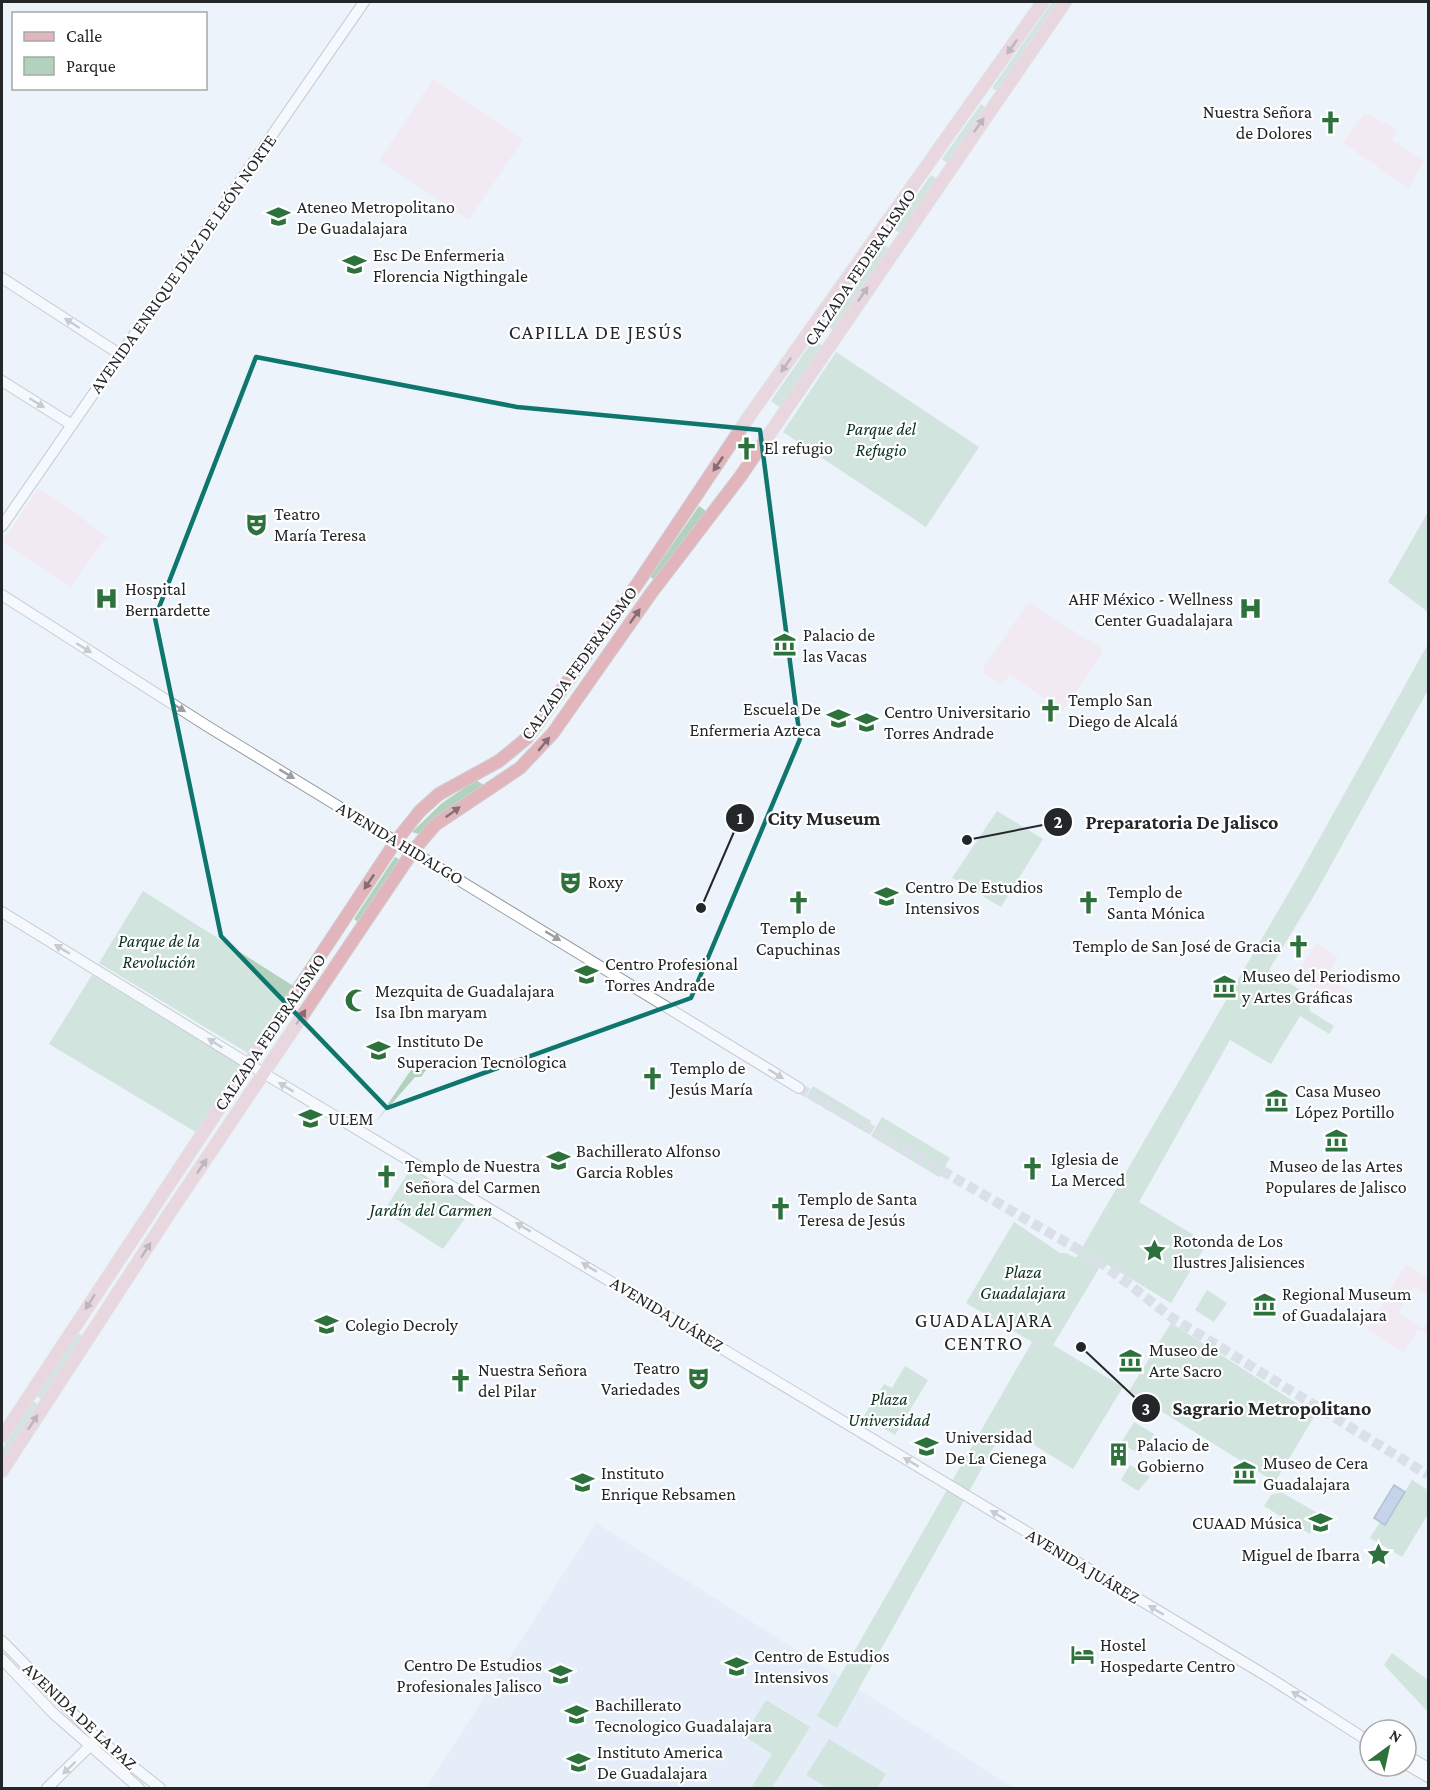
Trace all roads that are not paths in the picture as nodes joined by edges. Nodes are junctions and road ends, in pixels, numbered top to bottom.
1 (364, 2) edge
2 (1043, 2) edge
3 (1065, 2) edge
4 (2, 278) edge
5 (121, 354) junction
6 (2, 381) edge
7 (72, 425) junction
8 (2, 526) edge
9 (2, 595) edge
10 (396, 841) junction
11 (413, 851) junction
12 (2, 912) edge
13 (247, 1063) junction
14 (265, 1074) junction
15 (799, 1088) tunnel mouth
16 (2, 1437) edge
17 (2, 1471) edge
18 (2, 1641) edge
19 (2, 1659) edge
20 (1333, 1716) junction
21 (1358, 1727) edge
22 (1358, 1735) edge
23 (98, 1738) junction
24 (90, 1747) junction
25 (47, 1788) edge
26 (139, 1788) edge
27 (160, 1788) edge

1 - 5 main road, AVENIDA ENRIQUE DÍAZ DE LEÓN NORTE
2 -> 10 main road, CALZADA FEDERALISMO
11 -> 3 main road, CALZADA FEDERALISMO
5 -> 4 main road
5 - 7 main road, AVENIDA ENRIQUE DÍAZ DE LEÓN NORTE
6 -> 7 main road
7 - 8 main road, AVENIDA ENRIQUE DÍAZ DE LEÓN NORTE
9 -> 10 main road, AVENIDA HIDALGO
10 - 11 main road, AVENIDA HIDALGO
10 -> 13 main road, CALZADA FEDERALISMO
14 -> 11 main road, CALZADA FEDERALISMO
11 -> 15 main road, AVENIDA HIDALGO
13 -> 12 main road, AVENIDA JUÁREZ
13 - 14 main road, AVENIDA JUÁREZ
13 -> 16 main road, CALZADA FEDERALISMO
17 -> 14 main road, CALZADA FEDERALISMO
20 -> 14 main road, AVENIDA JUÁREZ
18 - 23 main road, AVENIDA DE LA PAZ
19 - 24 main road, AVENIDA DE LA PAZ
20 - 21 main road, AVENIDA JUÁREZ
20 - 22 main road, AVENIDA JUÁREZ
23 - 24 main road
23 - 27 main road, AVENIDA DE LA PAZ
24 -> 25 main road
24 - 26 main road, AVENIDA DE LA PAZ

